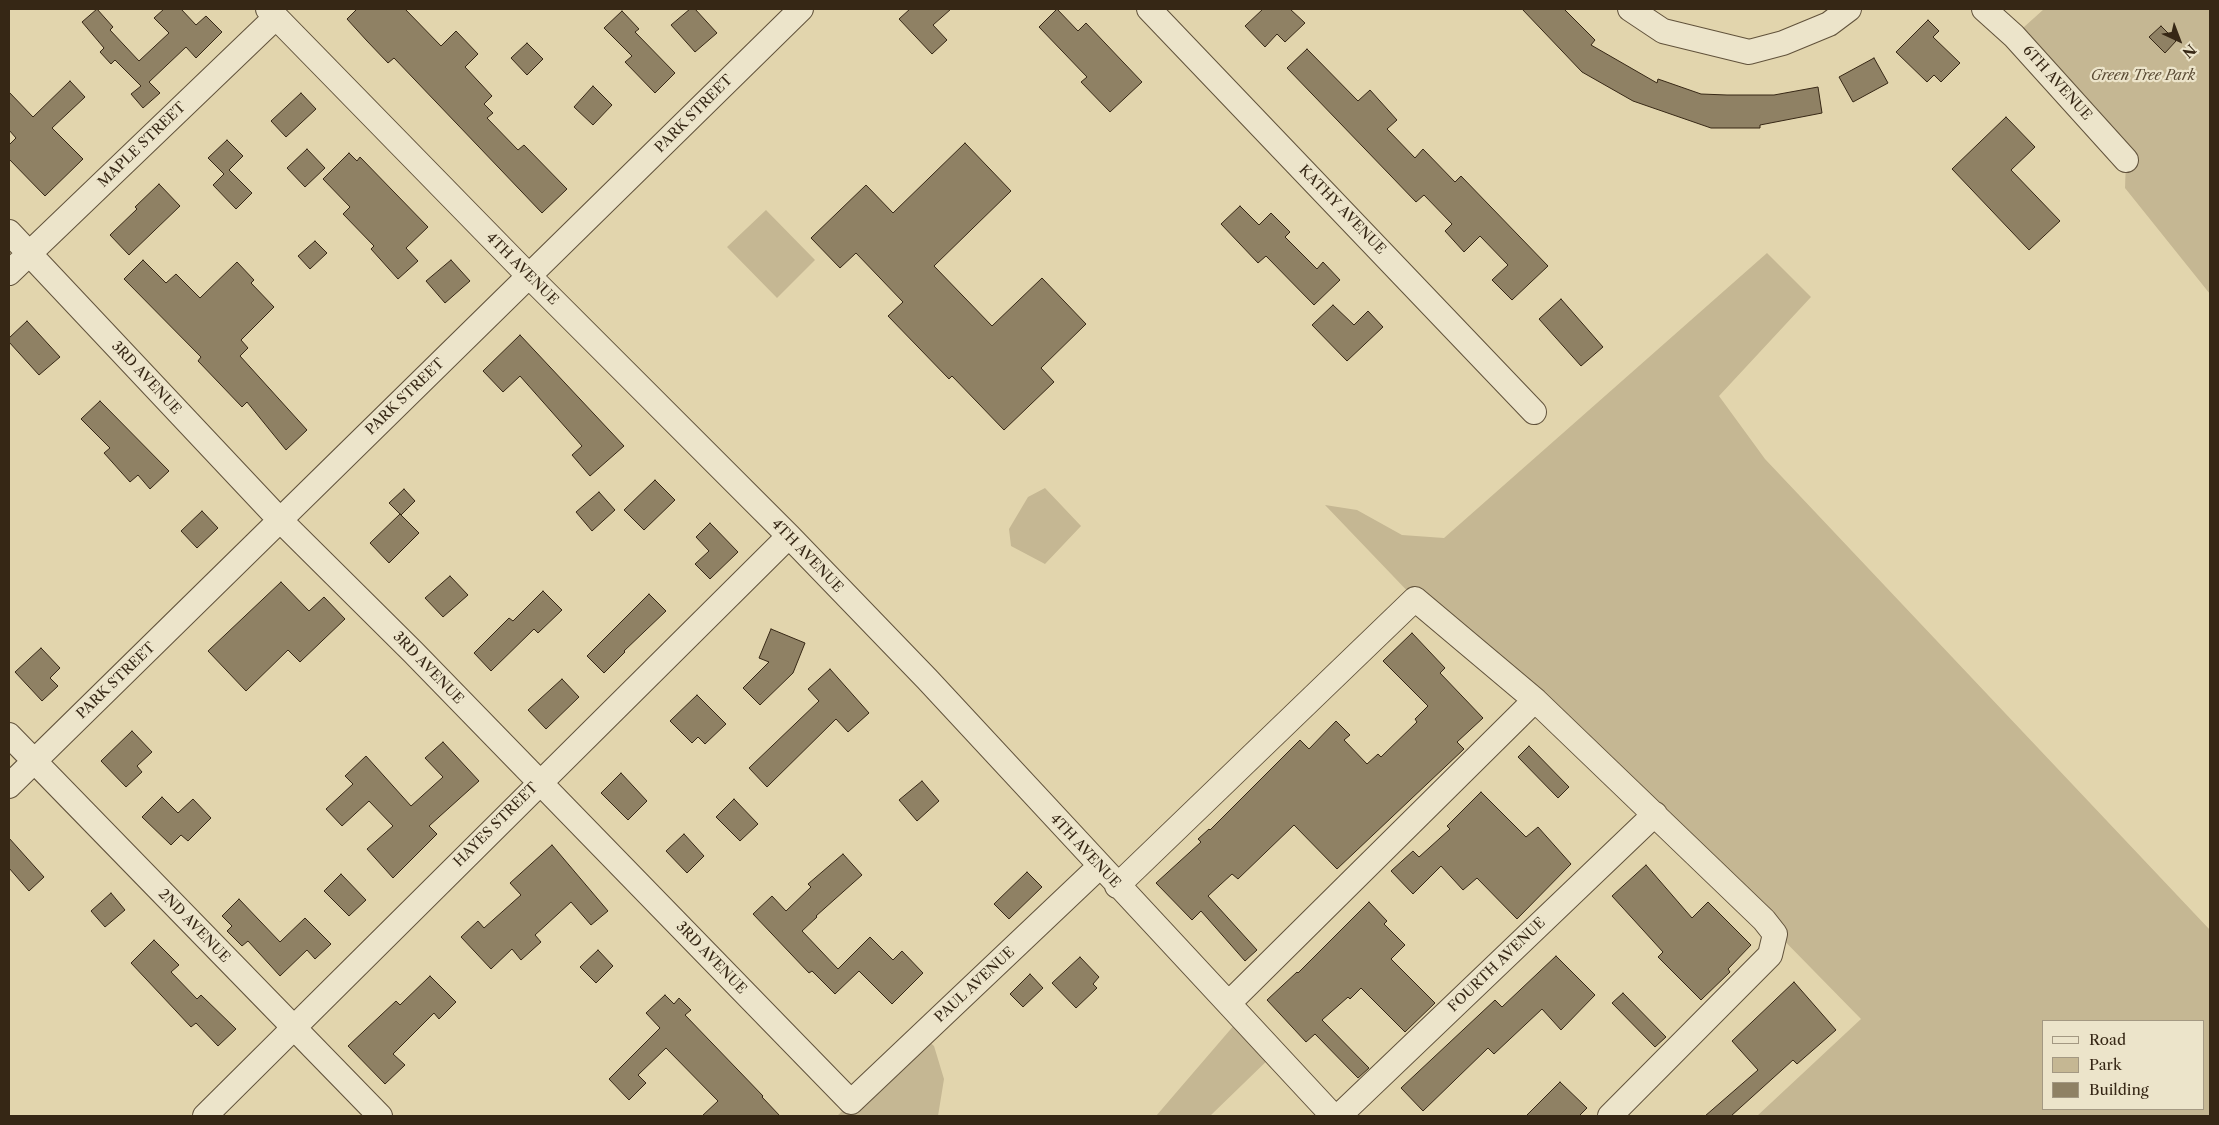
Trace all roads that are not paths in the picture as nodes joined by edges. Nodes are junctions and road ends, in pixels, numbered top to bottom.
1 (801, 9) edge
2 (1150, 9) edge
3 (1630, 9) edge
4 (1849, 9) edge
5 (1984, 9) edge
6 (272, 13) edge
7 (2126, 160) dead end
8 (9, 232) edge
9 (30, 253) junction
10 (9, 273) edge
11 (529, 276) junction
12 (1534, 412) dead end
13 (280, 520) junction
14 (789, 536) junction
15 (1535, 700) junction
16 (9, 735) edge
17 (34, 761) junction
18 (539, 782) junction
19 (9, 786) edge
20 (1655, 814) junction
21 (1099, 867) junction
22 (1117, 886) junction
23 (1229, 1003) junction
24 (294, 1030) junction
25 (851, 1102) joint
26 (206, 1116) edge
27 (380, 1116) edge
28 (1334, 1116) edge
29 (1339, 1116) edge
30 (1610, 1116) edge

1 - 11 street, PARK STREET
2 - 12 street, KATHY AVENUE
3 - 4 street
5 - 7 street, 6TH AVENUE
6 - 9 street, MAPLE STREET
6 - 11 street, 4TH AVENUE
8 - 9 street, 3RD AVENUE
9 - 10 street, MAPLE STREET
9 - 13 street, 3RD AVENUE
11 - 13 street, PARK STREET
11 - 14 street, 4TH AVENUE
13 - 17 street, PARK STREET
13 - 18 street, 3RD AVENUE
14 - 18 street, HAYES STREET
14 - 21 street, 4TH AVENUE
15 - 20 street
15 - 22 street
15 - 23 street
16 - 17 street, 2ND AVENUE
17 - 19 street, PARK STREET
17 - 24 street, 2ND AVENUE
18 - 24 street, HAYES STREET
18 - 25 street, 3RD AVENUE
20 - 29 street, FOURTH AVENUE
20 - 30 street
21 - 22 street, 4TH AVENUE
21 - 25 street, PAUL AVENUE
22 - 23 street, 4TH AVENUE
23 - 28 street, 4TH AVENUE
24 - 26 street, HAYES STREET
24 - 27 street, 2ND AVENUE

